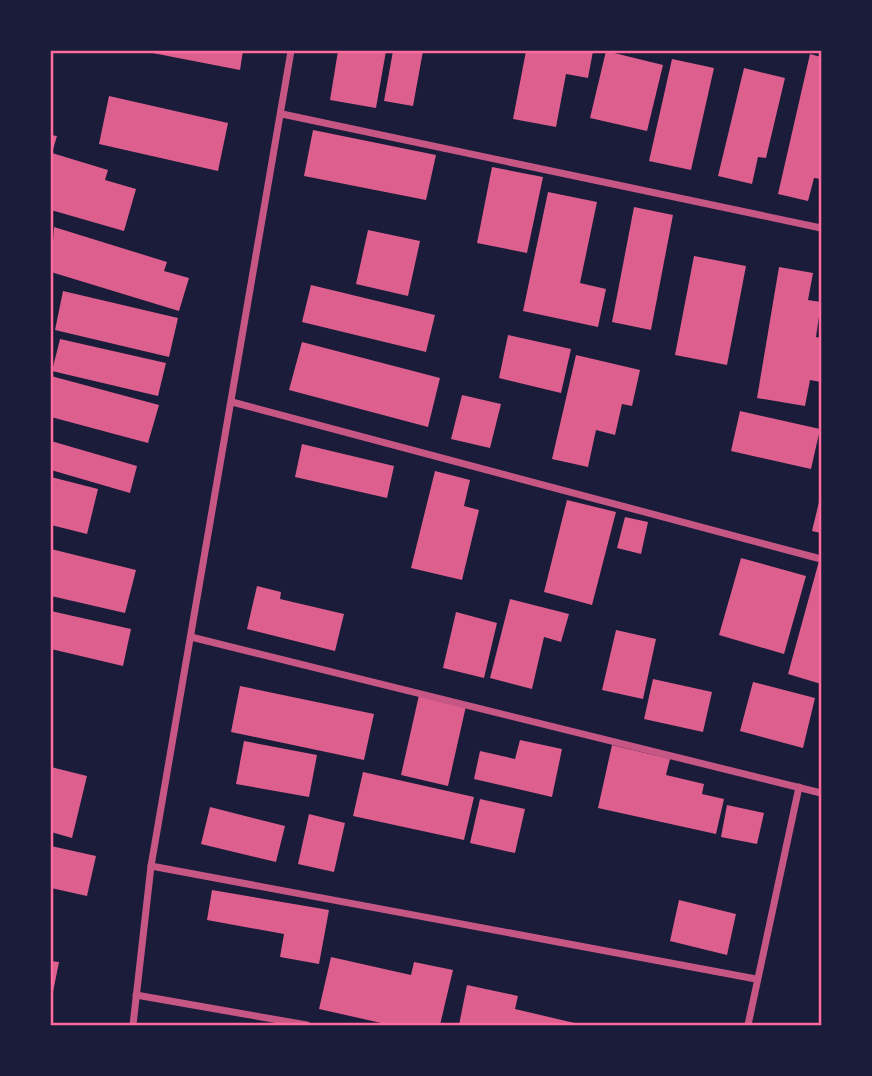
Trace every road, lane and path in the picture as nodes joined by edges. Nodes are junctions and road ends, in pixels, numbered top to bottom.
1 (291, 51) edge
2 (282, 114) junction
3 (821, 228) edge
4 (232, 402) junction
5 (821, 559) edge
6 (191, 637) junction
7 (799, 787) junction
8 (821, 793) edge
9 (151, 866) junction
10 (756, 979) junction
11 (136, 995) junction
12 (133, 1025) edge
13 (307, 1025) edge
14 (748, 1025) edge

1 - 2 street
2 - 3 street
2 - 4 street
4 - 5 street
4 - 6 street
6 - 7 street
6 - 9 street
7 - 8 street
7 - 10 street
9 - 10 street
9 - 11 street
10 - 14 street
11 - 12 street
11 - 13 street

